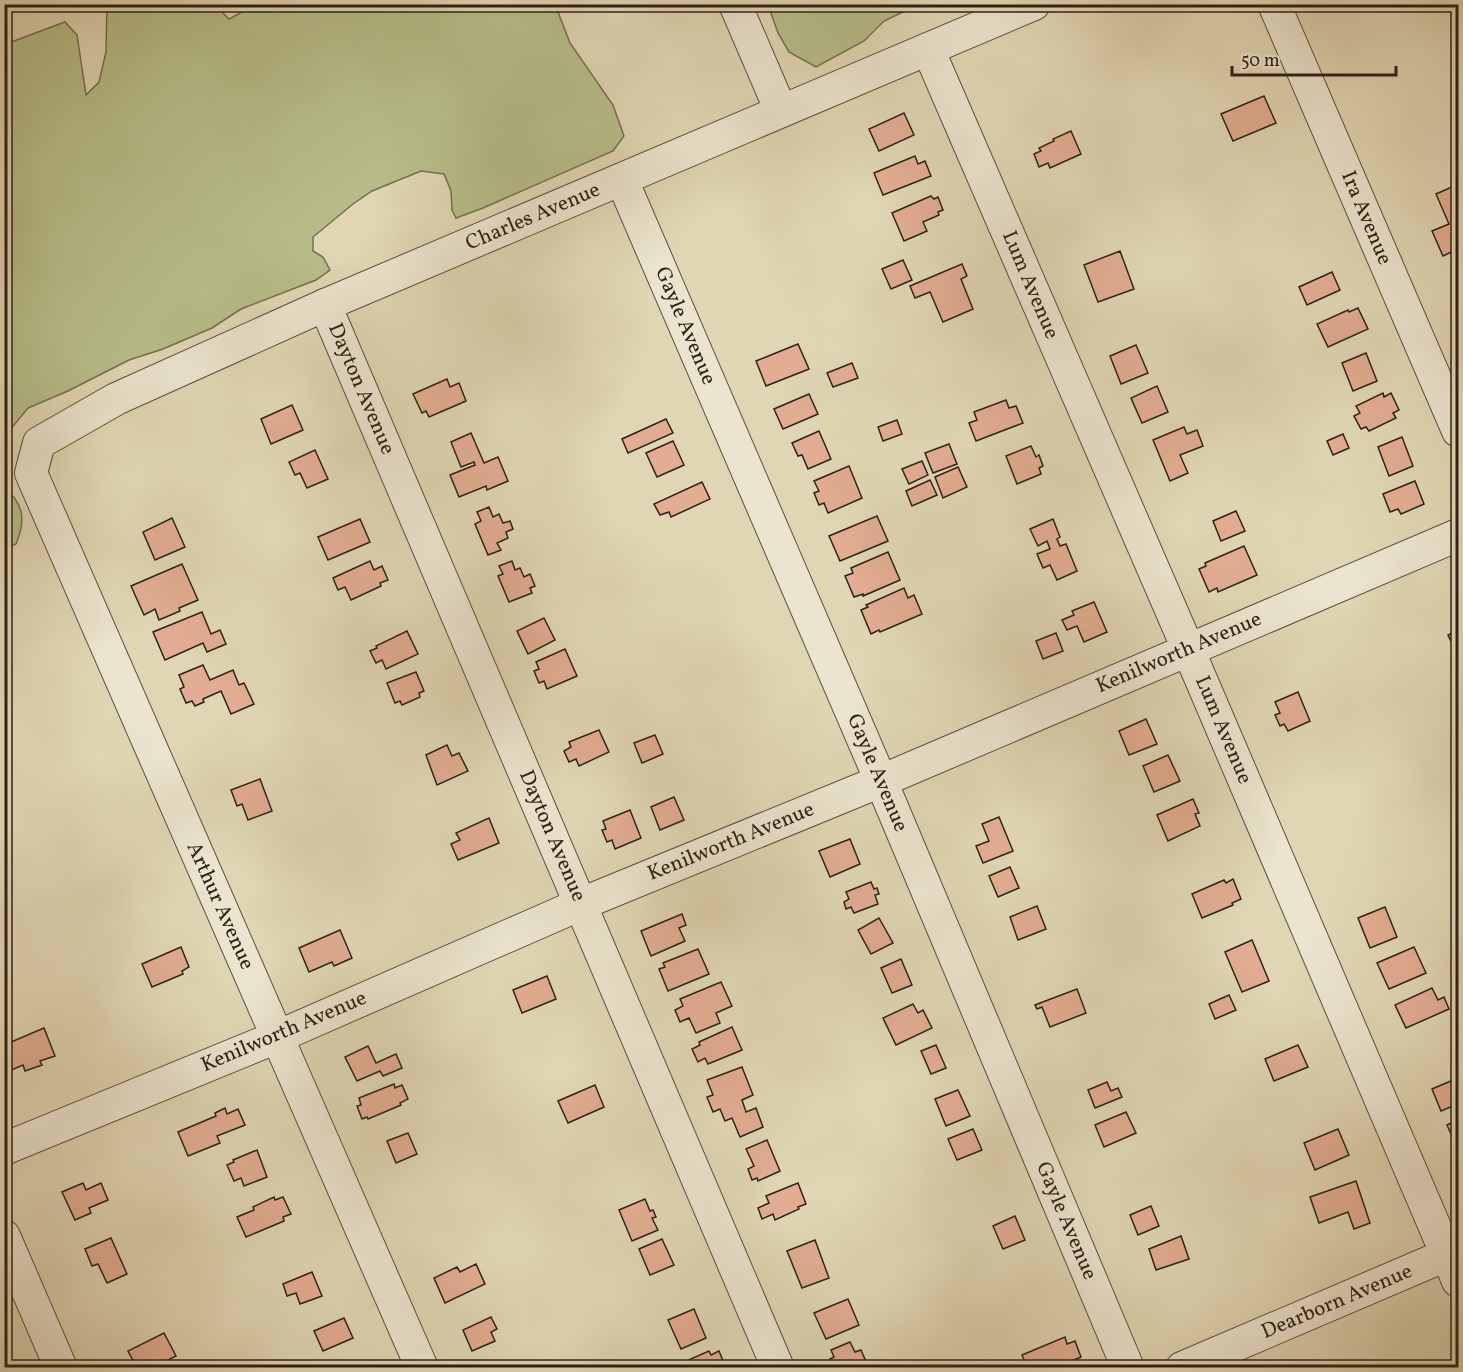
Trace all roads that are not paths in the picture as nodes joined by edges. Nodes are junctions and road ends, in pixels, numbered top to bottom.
1 (735, 4) edge
2 (1034, 4) edge
3 (1274, 4) edge
4 (927, 49) junction
5 (781, 111) junction
6 (622, 180) junction
7 (325, 305) junction
8 (1458, 431) edge
9 (39, 444) joint
10 (1458, 535) edge
11 (1188, 649) junction
12 (881, 781) junction
13 (581, 903) junction
14 (277, 1036) junction
15 (4, 1149) edge
16 (4, 1236) edge
17 (1455, 1262) edge
18 (61, 1368) edge
19 (422, 1368) edge
20 (778, 1368) edge
21 (1128, 1368) edge
22 (1182, 1368) edge

1 - 5 street
2 - 4 street, Charles Avenue
3 - 8 street, Ira Avenue
4 - 5 street, Charles Avenue
4 - 11 street, Lum Avenue
5 - 6 street, Charles Avenue
6 - 7 street, Charles Avenue
6 - 12 street, Gayle Avenue
7 - 9 street, Charles Avenue
7 - 13 street, Dayton Avenue
9 - 14 street, Arthur Avenue
10 - 11 street, Kenilworth Avenue
11 - 12 street, Kenilworth Avenue
11 - 17 street, Lum Avenue
12 - 13 street, Kenilworth Avenue
12 - 21 street, Gayle Avenue
13 - 14 street, Kenilworth Avenue
13 - 20 street, Dayton Avenue
14 - 15 street, Kenilworth Avenue
14 - 19 street, Arthur Avenue
16 - 18 street
17 - 22 street, Dearborn Avenue

